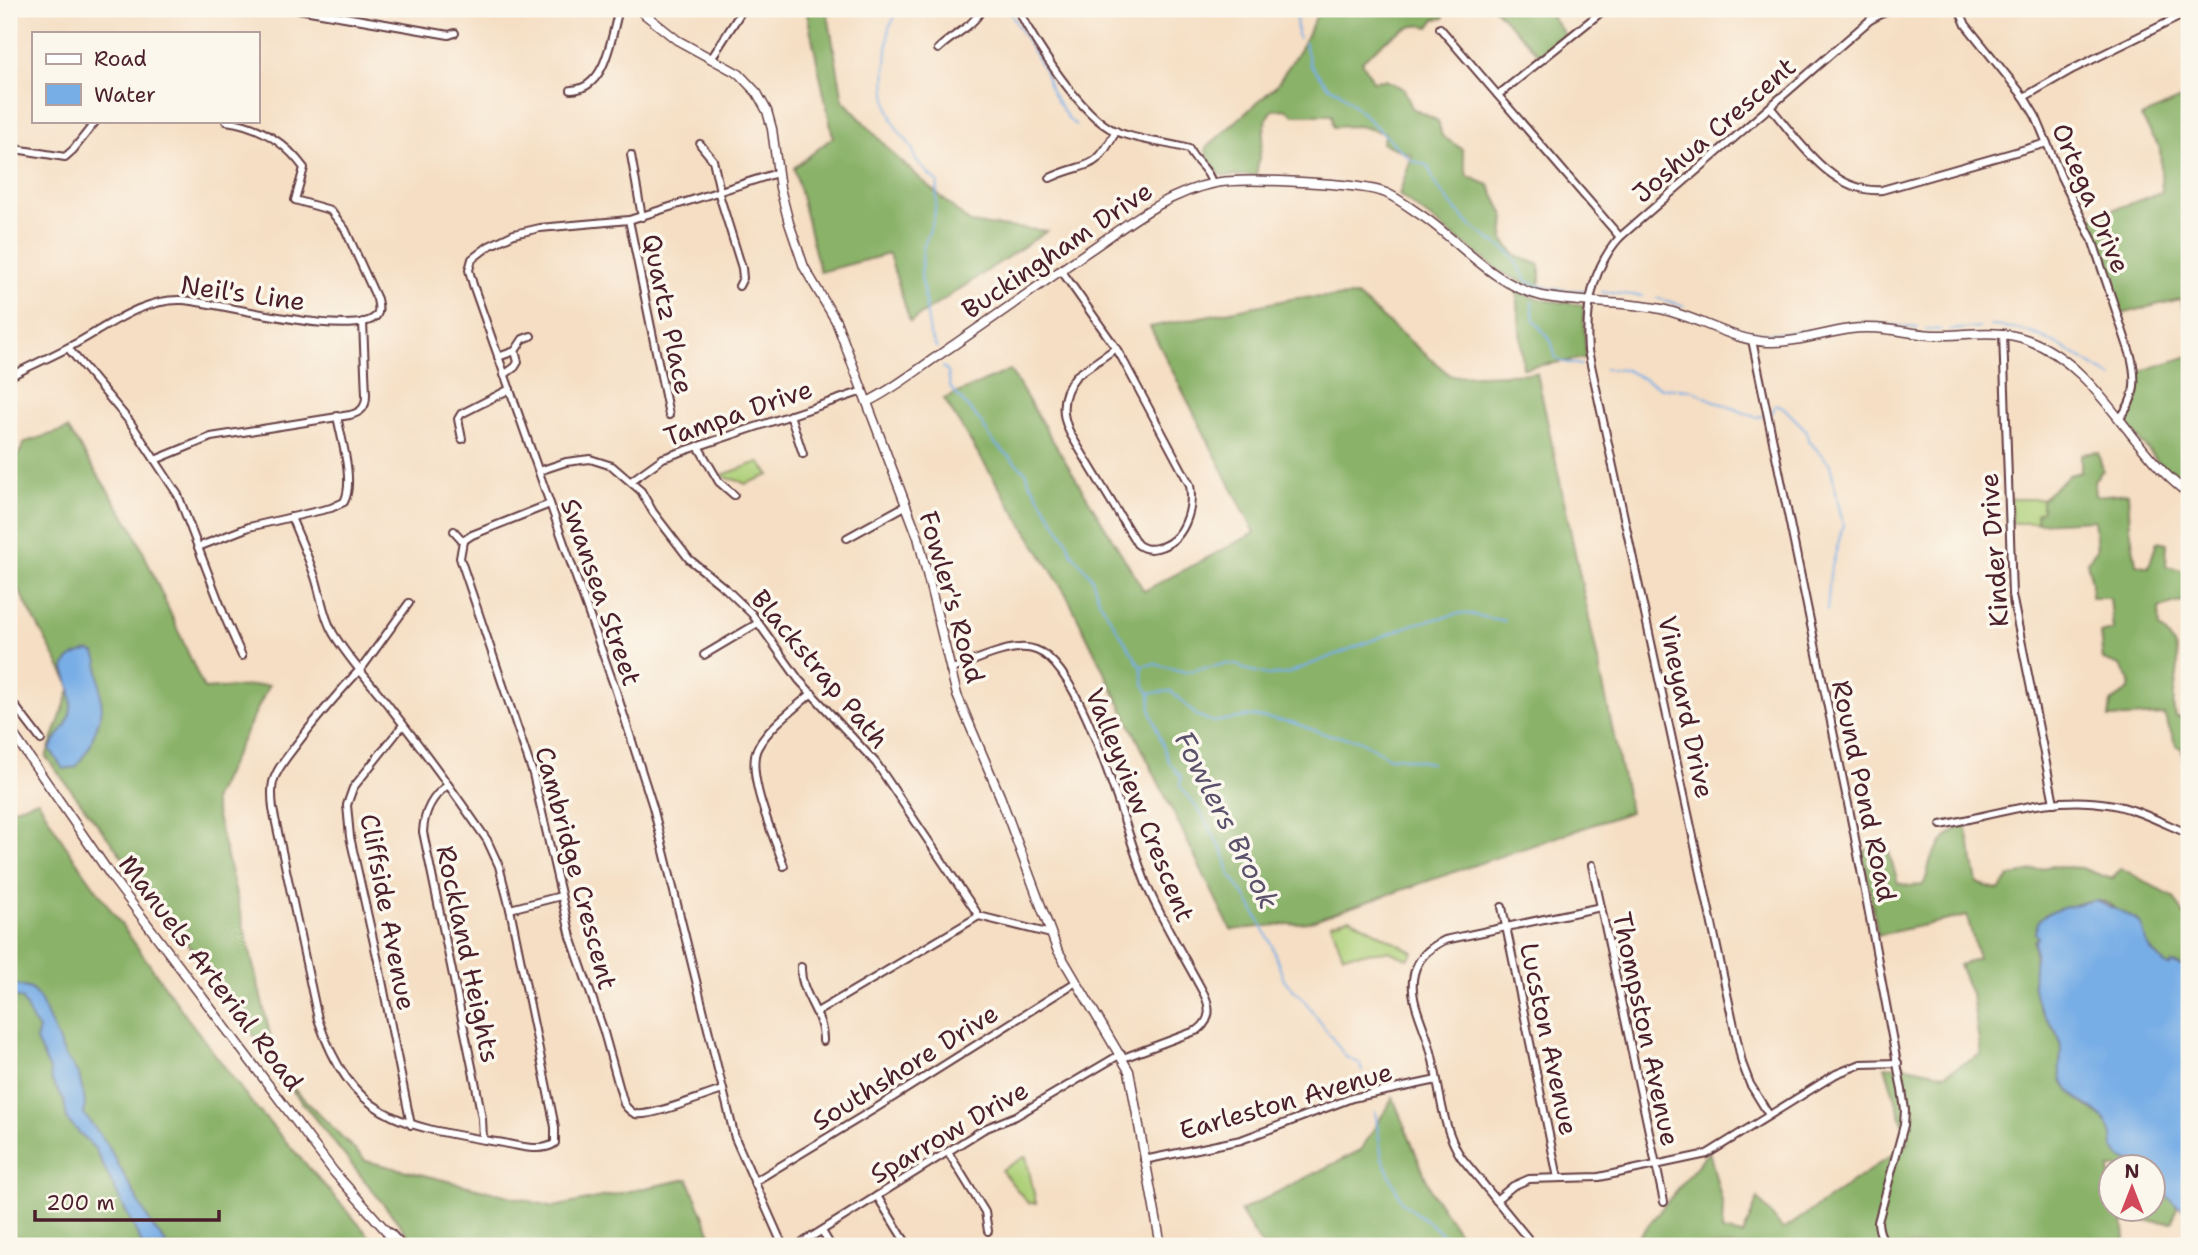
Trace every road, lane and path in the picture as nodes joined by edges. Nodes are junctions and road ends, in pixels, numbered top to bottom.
1 (298, 9) edge
2 (619, 9) edge
3 (638, 9) edge
4 (743, 9) edge
5 (982, 9) edge
6 (1018, 9) edge
7 (1605, 9) edge
8 (1890, 9) edge
9 (1959, 9) edge
10 (2189, 12) edge
11 (1440, 28) dead end
12 (455, 33) dead end
13 (938, 49) dead end
14 (711, 59) junction
15 (571, 90) dead end
16 (1498, 94) junction
17 (2024, 97) junction
18 (1770, 107) junction
19 (95, 122) edge
20 (230, 122) edge
21 (1116, 131) junction
22 (2048, 143) junction
23 (700, 144) dead end
24 (9, 148) edge
25 (631, 155) dead end
26 (777, 173) junction
27 (1050, 178) dead end
28 (1212, 183) junction
29 (719, 191) junction
30 (642, 217) junction
31 (629, 220) junction
32 (1620, 237) junction
33 (1061, 270) junction
34 (739, 286) dead end
35 (1589, 301) junction
36 (363, 322) junction
37 (2003, 333) junction
38 (531, 336) dead end
39 (1752, 340) junction
40 (68, 348) junction
41 (1116, 348) junction
42 (515, 351) junction
43 (498, 357) junction
44 (505, 375) junction
45 (9, 377) edge
46 (510, 389) junction
47 (863, 391) junction
48 (867, 402) junction
49 (669, 415) dead end
50 (790, 415) junction
51 (337, 416) junction
52 (2119, 419) junction
53 (462, 439) dead end
54 (698, 446) junction
55 (803, 454) dead end
56 (155, 460) junction
57 (539, 471) junction
58 (631, 481) junction
59 (2189, 494) edge
60 (734, 495) dead end
61 (550, 504) junction
62 (905, 506) junction
63 (291, 517) junction
64 (454, 531) dead end
65 (847, 538) dead end
66 (463, 541) junction
67 (198, 547) junction
68 (409, 603) dead end
69 (758, 623) junction
70 (704, 655) dead end
71 (242, 656) dead end
72 (360, 670) junction
73 (950, 670) junction
74 (812, 694) junction
75 (9, 698) edge
76 (403, 725) junction
77 (9, 728) edge
78 (41, 740) dead end
79 (447, 785) junction
80 (2054, 803) junction
81 (1941, 825) dead end
82 (2189, 834) edge
83 (1591, 865) dead end
84 (785, 866) dead end
85 (561, 896) junction
86 (1502, 907) dead end
87 (1601, 907) junction
88 (510, 909) junction
89 (979, 916) junction
90 (1506, 927) junction
91 (1051, 934) junction
92 (801, 967) dead end
93 (1076, 982) junction
94 (817, 1012) junction
95 (823, 1041) dead end
96 (1122, 1056) junction
97 (1898, 1063) junction
98 (1437, 1080) junction
99 (723, 1090) junction
100 (1769, 1115) junction
101 (411, 1125) junction
102 (483, 1139) junction
103 (948, 1152) junction
104 (1144, 1160) junction
105 (1656, 1165) junction
106 (1558, 1178) junction
107 (754, 1182) junction
108 (877, 1196) junction
109 (1496, 1200) junction
110 (1664, 1202) dead end
111 (822, 1231) junction
112 (988, 1231) dead end
113 (389, 1234) joint
114 (399, 1246) edge
115 (783, 1246) edge
116 (797, 1246) edge
117 (831, 1246) edge
118 (908, 1246) edge
119 (1161, 1246) edge
120 (1534, 1246) edge
121 (1890, 1246) edge

1 - 12 street
2 - 15 street
3 - 14 street, Fowler's Road
4 - 14 street
5 - 13 street
6 - 21 street
7 - 16 street
8 - 18 street, Joshua Crescent
9 - 17 street, Ortega Drive
10 - 17 street
11 - 16 street
14 - 26 street, Fowler's Road
16 - 32 street
17 - 22 street, Ortega Drive
18 - 22 street
18 - 32 street, Joshua Crescent
19 - 24 street
20 - 36 street
21 - 27 street
21 - 28 street
22 - 52 street, Ortega Drive
23 - 29 street
25 - 30 street
26 - 29 street, Swansea Street
26 - 47 street, Fowler's Road
28 - 33 street, Buckingham Drive
28 - 35 street, Buckingham Drive
29 - 30 street, Swansea Street
29 - 34 street
30 - 31 street, Swansea Street
31 - 43 street, Swansea Street
31 - 49 street, Quartz Place
32 - 35 street, Joshua Crescent
33 - 41 street
33 - 48 street, Buckingham Drive
35 - 39 street, Buckingham Drive
35 - 100 street, Vineyard Drive
36 - 40 street, Neil's Line
36 - 51 street
37 - 39 street, Buckingham Drive
37 - 52 street, Buckingham Drive
37 - 80 street, Kinder Drive
38 - 42 street
39 - 97 street, Round Pond Road
40 - 45 street, Neil's Line
40 - 56 street
41 - 41 street
42 - 43 street
42 - 44 street
43 - 44 street, Swansea Street
44 - 46 street, Swansea Street
46 - 53 street
46 - 57 street, Swansea Street
47 - 48 street, Fowler's Road
47 - 50 street, Tampa Drive
48 - 62 street, Fowler's Road
50 - 54 street, Tampa Drive
50 - 55 street
51 - 56 street
51 - 63 street
52 - 59 street, Buckingham Drive
54 - 58 street, Tampa Drive
54 - 60 street
56 - 67 street
57 - 58 street, Blackstrap Path
57 - 61 street, Swansea Street
58 - 69 street, Blackstrap Path
61 - 66 street
61 - 99 street, Swansea Street
62 - 65 street
62 - 73 street, Fowler's Road
63 - 67 street
63 - 72 street
64 - 66 street
66 - 85 street, Cambridge Crescent
67 - 71 street
68 - 72 street
69 - 70 street
69 - 74 street, Blackstrap Path
72 - 76 street
72 - 101 street
73 - 91 street, Fowler's Road
73 - 96 street, Valleyview Crescent
74 - 84 street
74 - 89 street, Blackstrap Path
75 - 78 street
76 - 79 street
76 - 101 street, Cliffside Avenue
77 - 113 street, Manuels Arterial Road
79 - 88 street
79 - 102 street, Rockland Heights
80 - 81 street
80 - 82 street
83 - 87 street, Thompston Avenue
85 - 88 street
85 - 99 street, Cambridge Crescent
86 - 90 street, Lucston Avenue
87 - 90 street
87 - 105 street, Thompston Avenue
88 - 102 street
89 - 91 street
89 - 94 street
90 - 98 street
90 - 106 street, Lucston Avenue
91 - 93 street, Fowler's Road
92 - 94 street
93 - 96 street, Fowler's Road
93 - 107 street, Southshore Drive
94 - 95 street
96 - 103 street, Sparrow Drive
96 - 104 street, Fowler's Road
97 - 100 street
97 - 121 street, Round Pond Road
98 - 104 street, Earleston Avenue
98 - 109 street
99 - 107 street, Swansea Street
100 - 105 street
101 - 102 street
103 - 108 street, Sparrow Drive
103 - 112 street
104 - 119 street, Fowler's Road
105 - 106 street
105 - 110 street, Thompston Avenue
106 - 109 street
107 - 115 street, Swansea Street
108 - 111 street, Sparrow Drive
108 - 118 street
109 - 120 street
111 - 116 street, Sparrow Drive
111 - 117 street
113 - 114 highway

